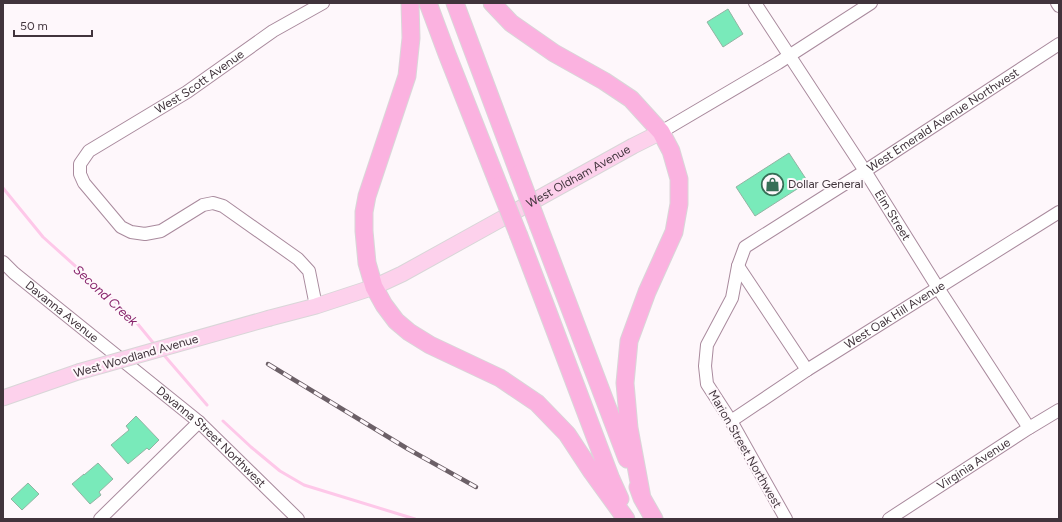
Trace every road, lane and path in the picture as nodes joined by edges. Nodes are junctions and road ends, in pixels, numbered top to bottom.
1 (323, 3) edge
2 (410, 3) edge
3 (428, 3) edge
4 (454, 3) edge
5 (492, 3) edge
6 (755, 3) edge
7 (871, 3) edge
8 (1057, 3) edge
9 (1059, 6) edge
10 (1059, 44) edge
11 (790, 56) junction
12 (661, 132) junction
13 (865, 171) junction
14 (1059, 212) edge
15 (746, 247) joint
16 (3, 262) edge
17 (738, 266) junction
18 (374, 287) junction
19 (938, 288) junction
20 (316, 306) junction
21 (270, 318) joint
22 (121, 360) joint
23 (807, 370) junction
24 (3, 398) edge
25 (1059, 410) edge
26 (731, 421) junction
27 (199, 422) junction
28 (1029, 428) junction
29 (642, 498) junction
30 (100, 519) edge
31 (298, 519) edge
32 (626, 519) edge
33 (630, 519) edge
34 (654, 519) edge
35 (786, 519) edge
36 (889, 519) edge

1 - 20 street, West Scott Avenue
2 - 18 highway
3 - 33 highway, bridge
4 - 29 highway, bridge
5 - 12 highway
6 - 11 street, Elm Street
7 - 11 street, West Oldham Avenue
8 - 9 street
10 - 13 street, West Emerald Avenue Northwest
11 - 12 street, West Oldham Avenue
11 - 13 street, Elm Street
12 - 18 main road, West Oldham Avenue
12 - 29 highway
13 - 15 street, West Emerald Avenue Northwest
13 - 19 street, Elm Street
14 - 19 street, West Oak Hill Avenue
15 - 17 street, Marion Street Northwest
16 - 22 street, Davanna Avenue
17 - 23 street
17 - 26 street, Marion Street Northwest
18 - 20 main road, West Oldham Avenue
18 - 32 highway
19 - 23 street, West Oak Hill Avenue
19 - 28 street, Elm Street
20 - 21 main road, West Oldham Avenue
21 - 24 main road, West Woodland Avenue, bridge
22 - 27 street, Davanna Street Northwest
23 - 26 street, West Oak Hill Avenue
25 - 28 street, Virginia Avenue
26 - 35 street, Marion Street Northwest
27 - 30 street
27 - 31 street, Davanna Street Northwest
28 - 36 street, Virginia Avenue
29 - 34 highway

